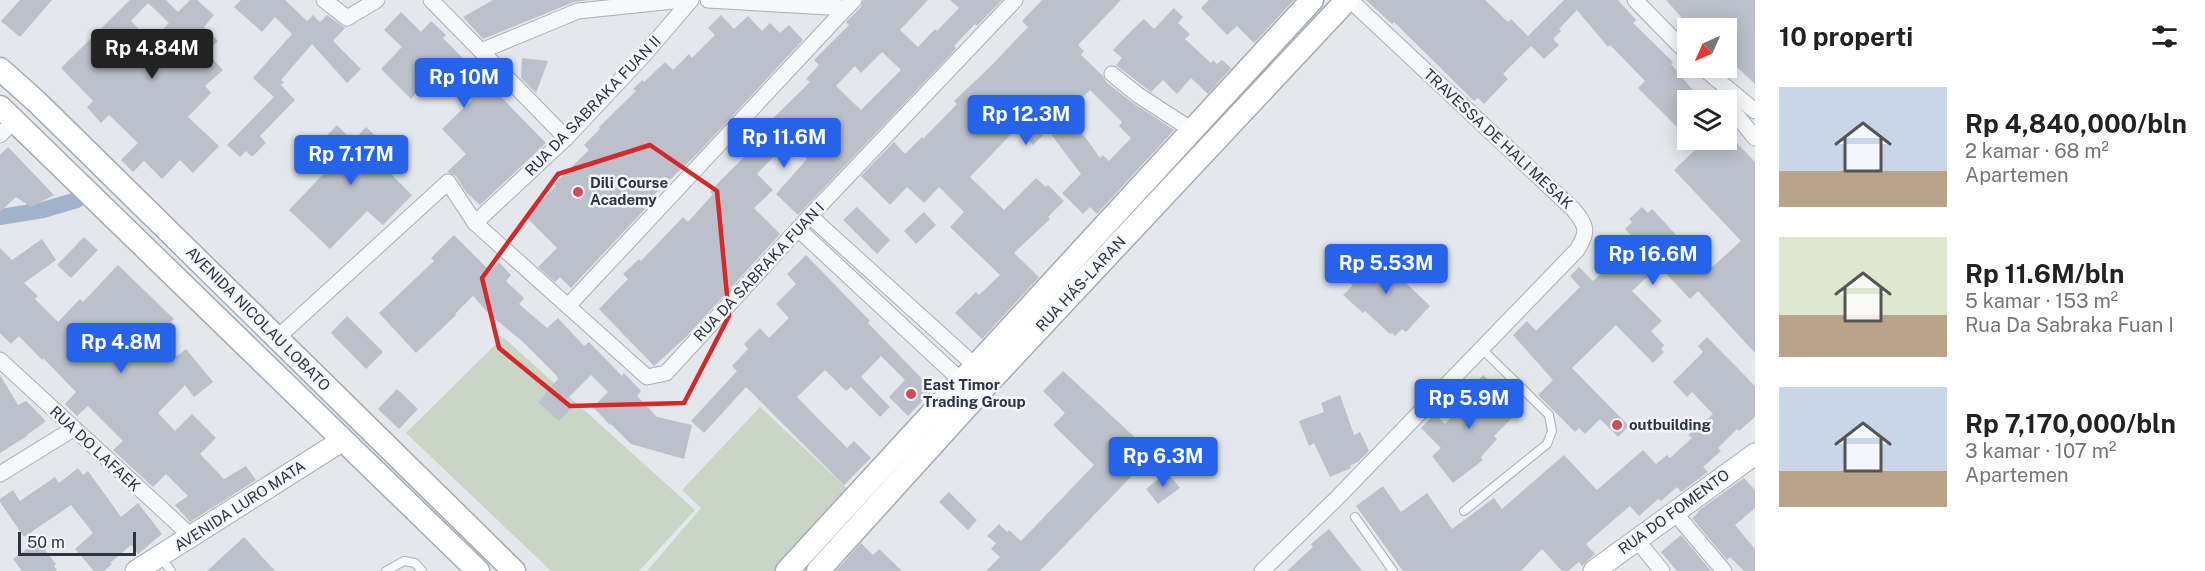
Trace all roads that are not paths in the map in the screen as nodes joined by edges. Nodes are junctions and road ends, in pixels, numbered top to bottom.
1 (324, 0) edge
2 (376, 0) edge
3 (431, 0) edge
4 (683, 0) edge
5 (691, 0) edge
6 (708, 0) edge
7 (1015, 0) edge
8 (1312, 0) edge
9 (1348, 0) edge
10 (1635, 0) edge
11 (850, 4) edge
12 (1677, 43) edge
13 (481, 51) junction
14 (0, 69) edge
15 (1112, 74) dead end
16 (1709, 78) edge
17 (1714, 78) edge
18 (1718, 90) edge
19 (1755, 111) edge
20 (1737, 115) edge
21 (5, 121) edge
22 (1192, 130) junction
23 (566, 138) junction
24 (1755, 138) edge
25 (810, 216) junction
26 (475, 223) junction
27 (798, 229) junction
28 (568, 306) junction
29 (277, 338) junction
30 (1481, 348) junction
31 (0, 360) edge
32 (976, 381) junction
33 (73, 429) junction
34 (343, 440) junction
35 (1755, 454) edge
36 (0, 474) edge
37 (1464, 511) dead end
38 (1674, 512) junction
39 (1355, 517) dead end
40 (191, 536) junction
41 (1636, 539) junction
42 (165, 564) edge
43 (136, 571) edge
44 (386, 571) edge
45 (422, 571) edge
46 (478, 571) edge
47 (514, 571) edge
48 (787, 571) edge
49 (818, 571) edge
50 (1262, 571) edge
51 (1393, 571) edge
52 (1594, 571) edge
53 (1662, 571) edge
54 (1724, 571) edge

1 - 2 street
3 - 13 street
4 - 13 street
5 - 23 street, RUA DA SABRAKA FUAN II
6 - 11 street
7 - 25 street, RUA DA SABRAKA FUAN I
8 - 22 main road, RUA HÁS-LARAN
9 - 30 street, TRAVESSA DE HALI MESAK
9 - 32 main road, RUA HÁS-LARAN
10 - 12 street
11 - 28 street
13 - 23 street
14 - 29 main road, AVENIDA NICOLAU LOBATO
15 - 22 street
16 - 18 street
17 - 19 street
20 - 24 street
21 - 34 main road, AVENIDA NICOLAU LOBATO
22 - 32 main road, RUA HÁS-LARAN
23 - 26 street, RUA DA SABRAKA FUAN II
25 - 27 street, RUA DA SABRAKA FUAN I
25 - 32 street
26 - 28 street
26 - 29 street
27 - 28 street, RUA DA SABRAKA FUAN I
27 - 32 street
29 - 47 main road, AVENIDA NICOLAU LOBATO
30 - 37 lane
30 - 50 street, TRAVESSA DE HALI MESAK
31 - 33 street, RUA DO LAFAEK
32 - 48 main road, RUA HÁS-LARAN
32 - 49 main road, RUA HÁS-LARAN
33 - 36 street
33 - 40 street, RUA DO LAFAEK
34 - 40 main road, AVENIDA LURO MATA
34 - 46 main road, AVENIDA NICOLAU LOBATO
35 - 38 main road, RUA DO FOMENTO
38 - 41 main road, RUA DO FOMENTO
38 - 54 street
39 - 51 lane
40 - 42 main road, AVENIDA LURO MATA
41 - 52 main road, RUA DO FOMENTO
41 - 53 street
42 - 43 main road, AVENIDA LURO MATA
44 - 45 lane

